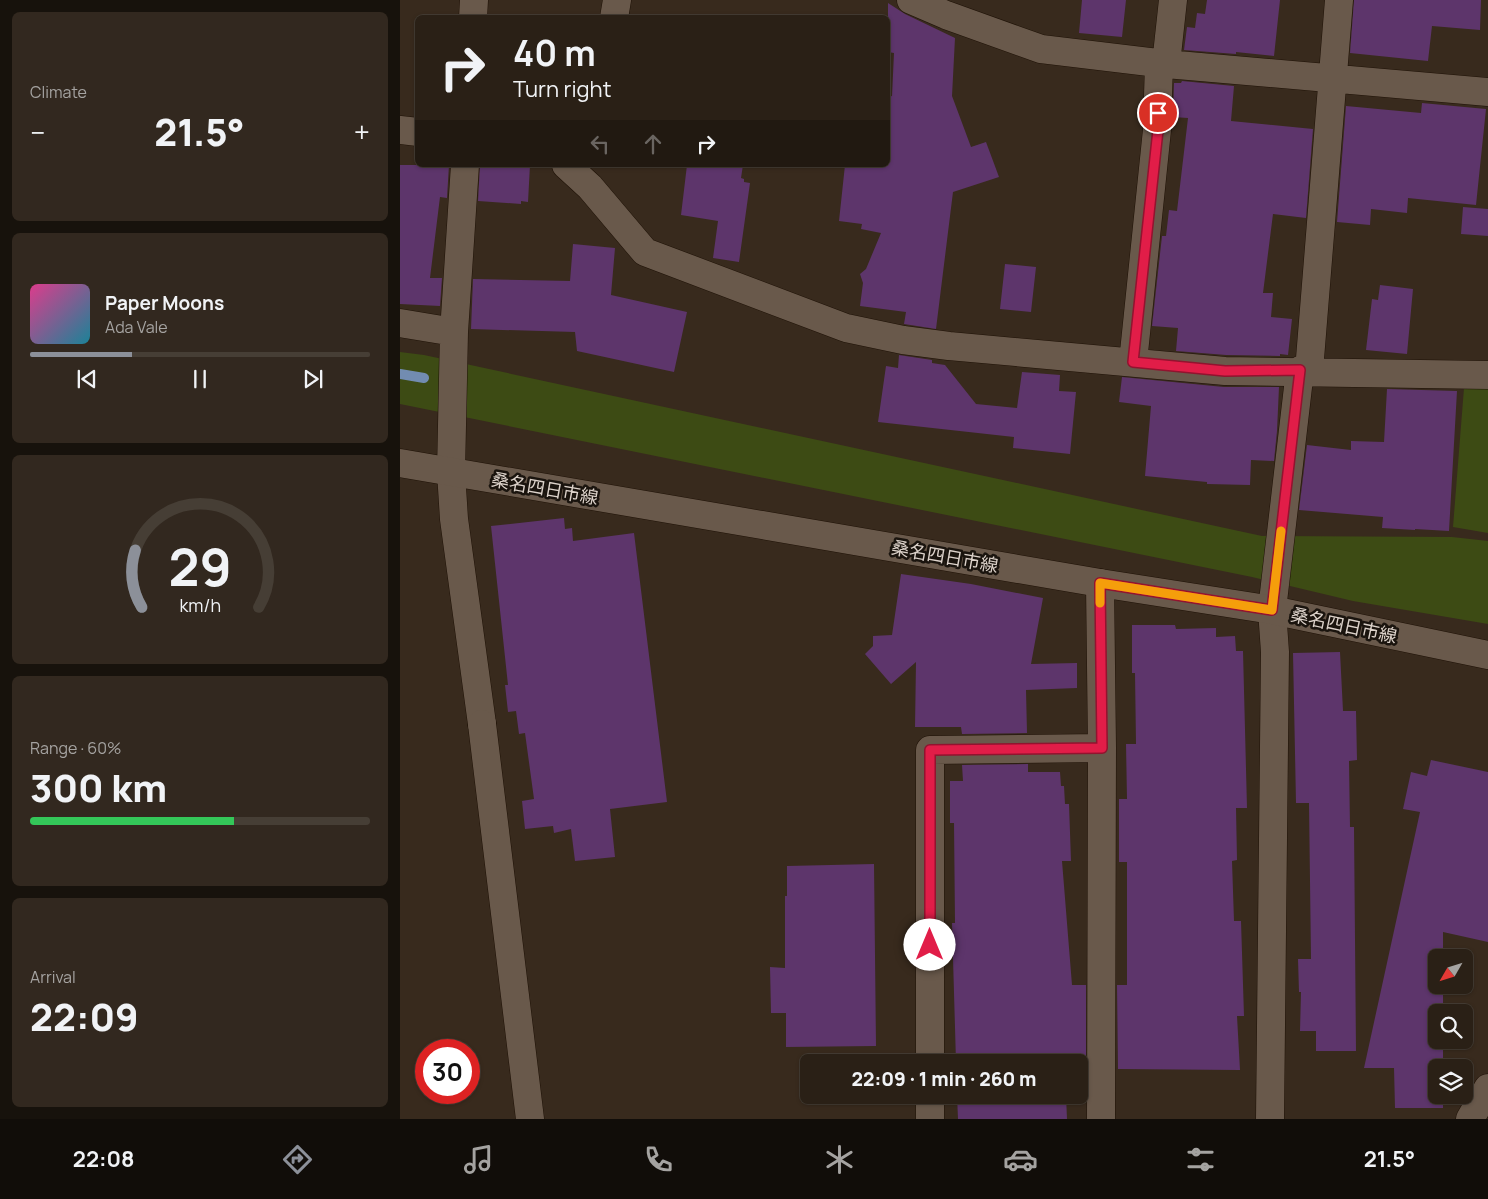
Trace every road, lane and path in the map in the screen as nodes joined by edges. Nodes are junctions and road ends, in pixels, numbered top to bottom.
1 (474, 0) edge
2 (617, 0) edge
3 (911, 0) edge
4 (1173, 0) edge
5 (1340, 0) edge
6 (947, 8) edge
7 (473, 15) edge
8 (614, 15) edge
9 (1162, 63) junction
10 (1333, 79) junction
11 (1488, 92) edge
12 (400, 130) edge
13 (415, 132) edge
14 (465, 167) edge
15 (580, 171) edge
16 (400, 323) edge
17 (454, 340) junction
18 (1133, 362) junction
19 (1304, 371) junction
20 (1488, 374) edge
21 (400, 463) edge
22 (451, 472) junction
23 (1100, 583) junction
24 (1272, 610) junction
25 (1488, 655) edge
26 (1102, 748) junction
27 (930, 1054) edge
28 (1488, 1088) edge
29 (930, 1104) edge
30 (530, 1119) edge
31 (930, 1119) edge
32 (1101, 1119) edge
33 (1270, 1119) edge
34 (1470, 1119) edge

1 - 7 street
2 - 8 street
3 - 6 street
4 - 9 street
5 - 10 street
6 - 9 street
9 - 10 street
9 - 18 street
10 - 11 street
10 - 19 street
12 - 13 street
14 - 17 street
15 - 18 street
16 - 17 street
17 - 22 street
18 - 19 street
19 - 20 street
19 - 24 street
21 - 22 street, 桑名四日市線
22 - 23 street, 桑名四日市線
22 - 30 street
23 - 24 street, 桑名四日市線
23 - 26 street
24 - 25 street, 桑名四日市線
24 - 33 street
26 - 27 street
26 - 32 street
28 - 34 street
29 - 31 street

